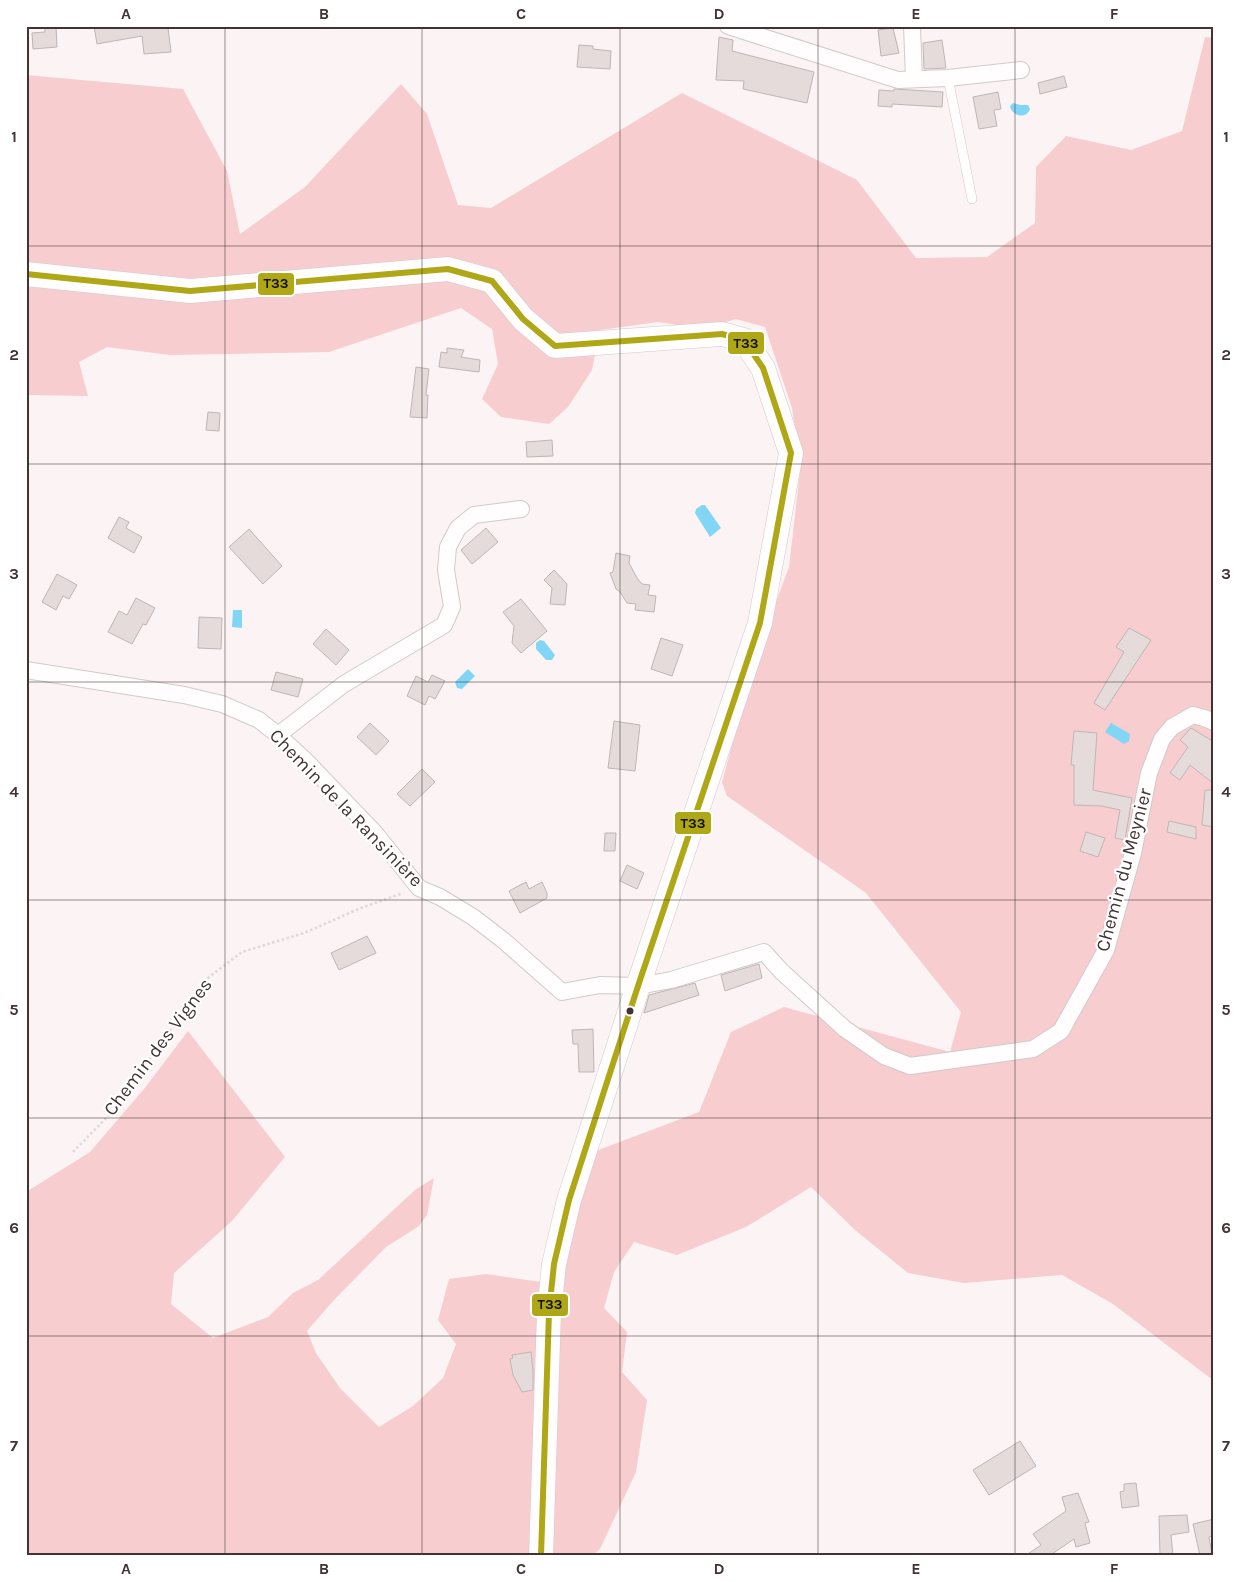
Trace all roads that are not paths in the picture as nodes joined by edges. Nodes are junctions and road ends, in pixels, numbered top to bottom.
1 (728, 26) edge
2 (912, 26) edge
3 (1021, 70) dead end
4 (948, 78) junction
5 (914, 79) junction
6 (972, 199) dead end
7 (26, 274) edge
8 (521, 509) dead end
9 (26, 670) edge
10 (1214, 722) edge
11 (278, 735) junction
12 (638, 986) junction
13 (541, 1556) edge

1 - 5 street
2 - 5 street
3 - 4 street
4 - 5 street
4 - 6 lane
7 - 12 street
8 - 11 street
9 - 11 street, Chemin de la Ransinière
10 - 12 street, Chemin du Meynier
11 - 12 street, Chemin de la Ransinière
12 - 13 street

